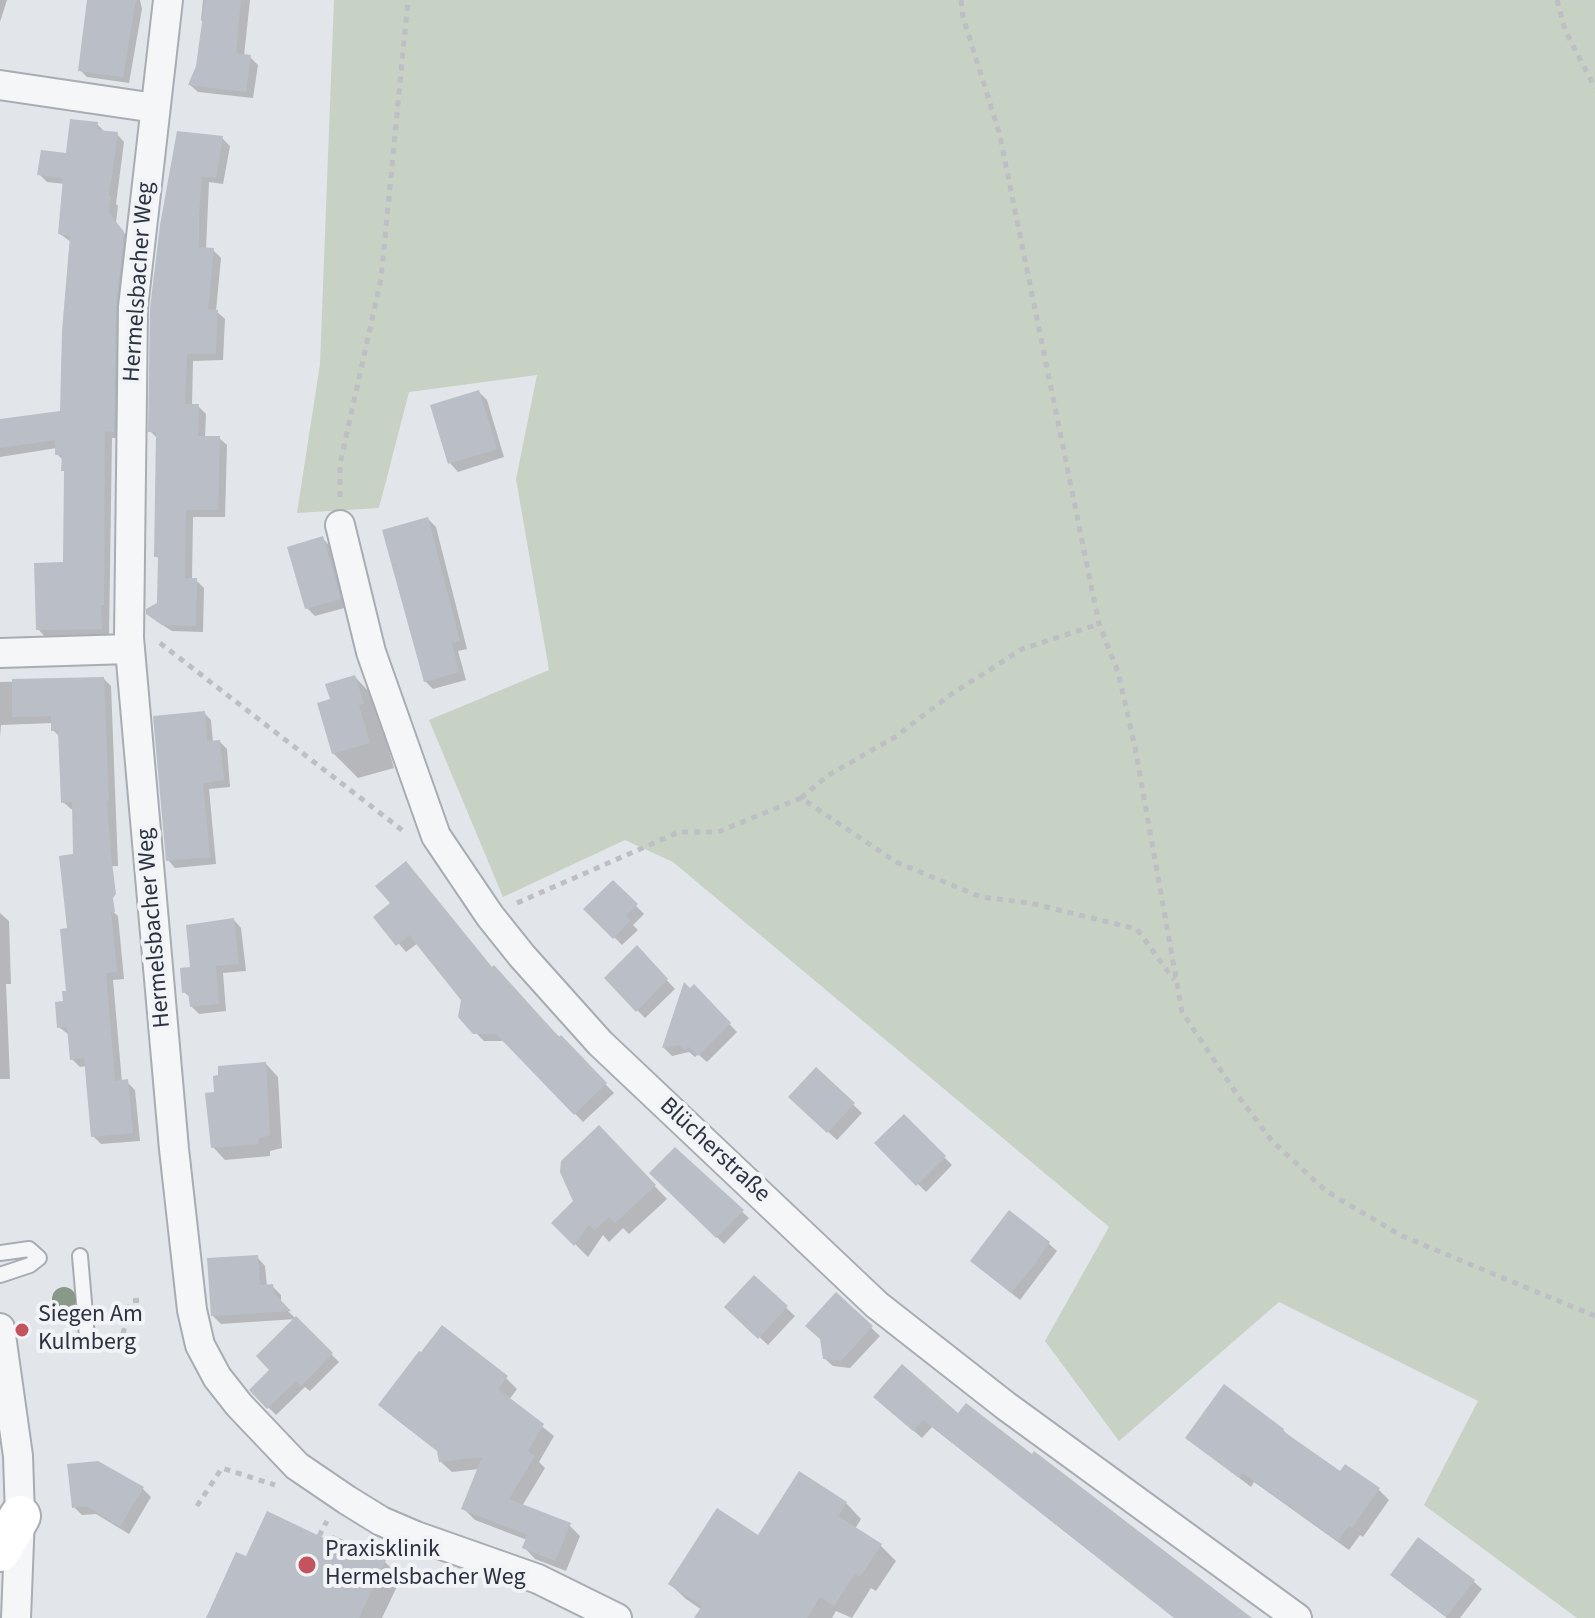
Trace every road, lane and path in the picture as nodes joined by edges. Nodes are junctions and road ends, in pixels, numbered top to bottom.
1 (168, 0) edge
2 (408, 0) edge
3 (961, 0) edge
4 (1557, 0) edge
5 (0, 85) edge
6 (1595, 88) edge
7 (155, 108) junction
8 (340, 525) joint
9 (1099, 624) junction
10 (129, 644) junction
11 (0, 653) edge
12 (801, 798) junction
13 (436, 836) junction
14 (519, 902) dead end
15 (1175, 981) junction
16 (0, 1253) edge
17 (80, 1256) dead end
18 (0, 1275) edge
19 (142, 1300) dead end
20 (1595, 1316) edge
21 (1, 1331) edge
22 (123, 1334) dead end
23 (87, 1337) dead end
24 (9, 1457) edge
25 (297, 1466) junction
26 (197, 1506) dead end
27 (20, 1516) junction
28 (0, 1551) edge
29 (16, 1618) edge
30 (617, 1618) edge
31 (1297, 1618) edge

1 - 7 street, Hermelsbacher Weg
2 - 8 path
3 - 9 path
4 - 6 path
5 - 7 street
7 - 10 street, Hermelsbacher Weg
8 - 13 street, Blücherstraße
9 - 12 path
9 - 15 path
10 - 11 street
10 - 13 path
10 - 25 street, Hermelsbacher Weg
12 - 14 path
12 - 15 path
13 - 31 street, Blücherstraße
15 - 20 path
16 - 18 lane
17 - 23 lane
19 - 22 path
21 - 24 street
24 - 27 street
25 - 26 path
25 - 30 street, Hermelsbacher Weg
27 - 28 main road
27 - 29 street

